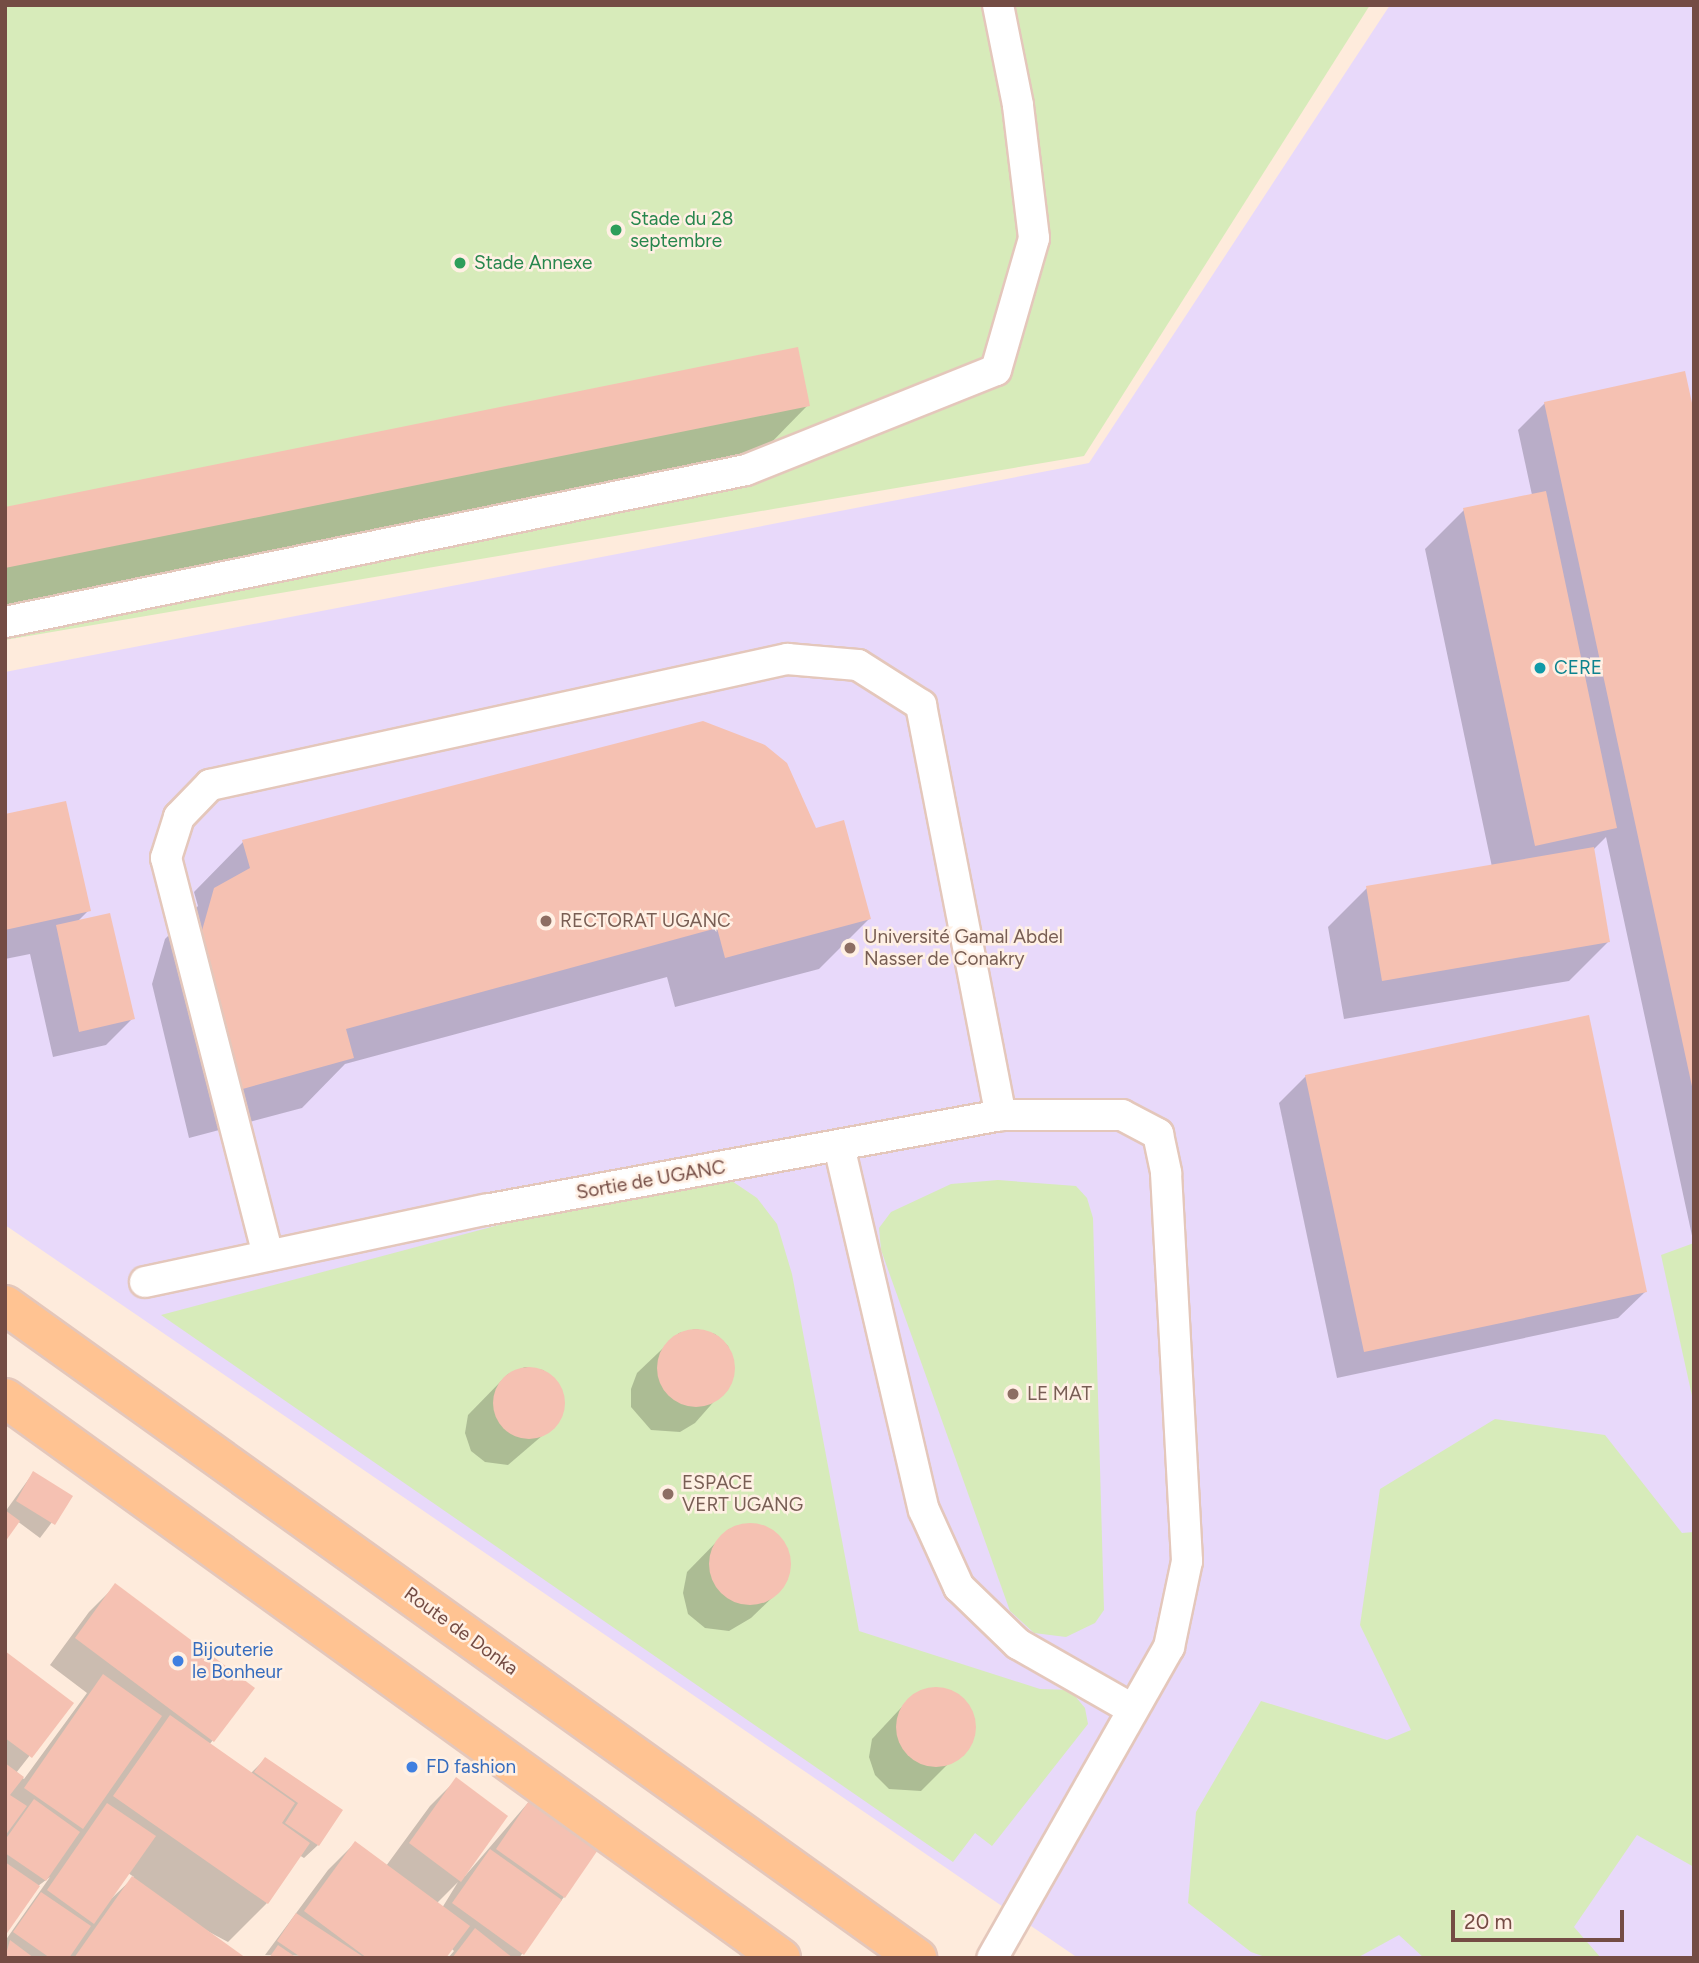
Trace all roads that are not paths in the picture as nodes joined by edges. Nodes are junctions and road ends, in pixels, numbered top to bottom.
1 (998, 5) edge
2 (5, 622) edge
3 (1001, 1115) junction
4 (839, 1146) junction
5 (268, 1255) junction
6 (145, 1282) dead end
7 (5, 1305) edge
8 (5, 1398) edge
9 (1132, 1709) junction
10 (781, 1958) edge
11 (917, 1958) edge
12 (992, 1958) edge

1 - 2 lane
3 - 4 lane, Sortie de UGANC
3 - 5 lane
3 - 9 lane, Sortie de UGANC
4 - 5 lane, Sortie de UGANC
4 - 9 lane
5 - 6 lane, Sortie de UGANC
7 - 11 main road, Route de Donka
8 - 10 main road
9 - 12 lane

